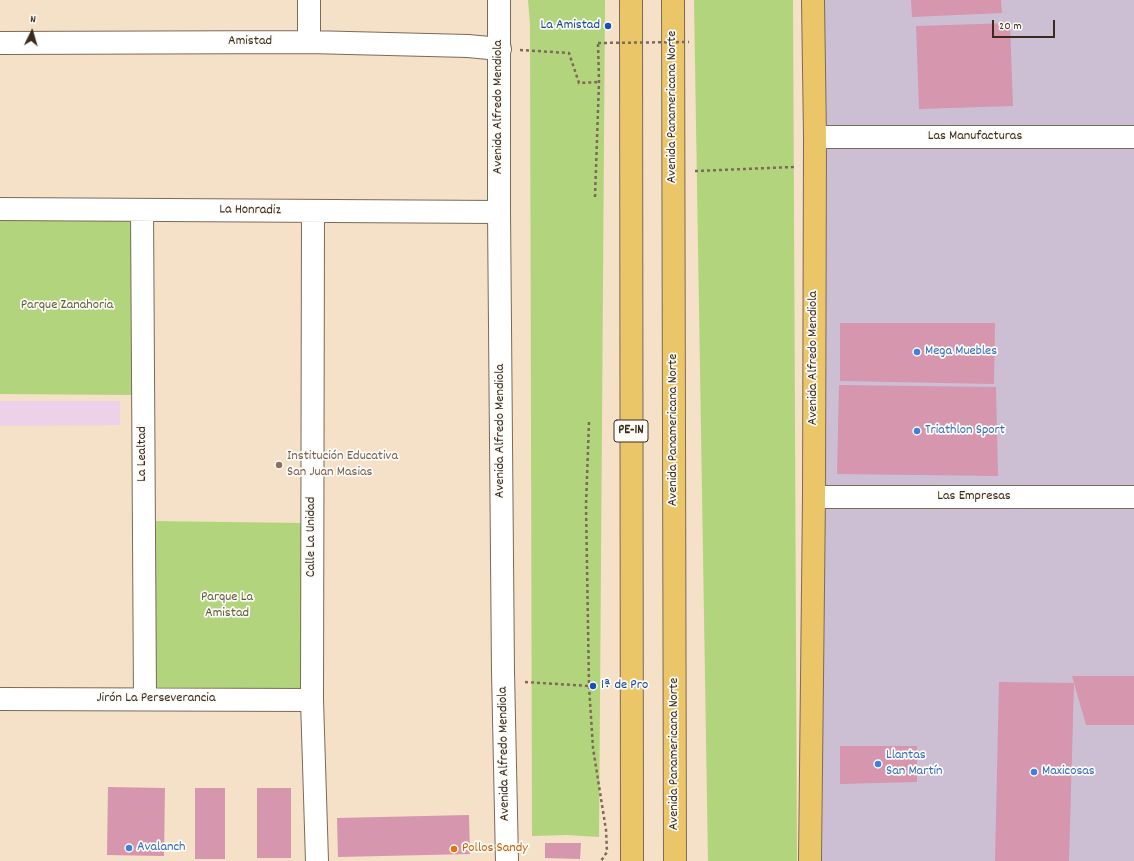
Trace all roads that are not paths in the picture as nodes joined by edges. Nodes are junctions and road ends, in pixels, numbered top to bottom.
1 (309, 0) edge
2 (499, 0) edge
3 (631, 0) edge
4 (673, 0) edge
5 (813, 0) edge
6 (309, 42) junction
7 (0, 43) edge
8 (500, 49) junction
9 (815, 137) junction
10 (1134, 137) edge
11 (0, 209) edge
12 (142, 210) junction
13 (313, 212) junction
14 (499, 212) junction
15 (814, 497) junction
16 (1134, 497) edge
17 (145, 698) junction
18 (0, 699) edge
19 (312, 700) junction
20 (317, 861) edge
21 (507, 861) edge
22 (632, 861) edge
23 (675, 861) edge
24 (810, 861) edge

1 - 6 street
2 - 8 street, Avenida Alfredo Mendiola
3 - 22 main road, PE-1N
4 - 23 main road, Avenida Panamericana Norte
5 - 9 main road, Avenida Alfredo Mendiola
6 - 7 street, Amistad
6 - 8 street, Amistad
8 - 14 street, Avenida Alfredo Mendiola
9 - 10 street, Las Manufacturas
9 - 15 main road, Avenida Alfredo Mendiola
11 - 12 street, La Honradiz
12 - 13 street, La Honradiz
12 - 17 street, La Lealtad
13 - 14 street, La Honradiz
13 - 19 street, Calle La Unidad
14 - 21 street, Avenida Alfredo Mendiola
15 - 16 street, Las Empresas
15 - 24 main road, Avenida Alfredo Mendiola
17 - 18 street, Jirón La Perseverancia
17 - 19 street, Jirón La Perseverancia
19 - 20 street, Calle La Unidad

